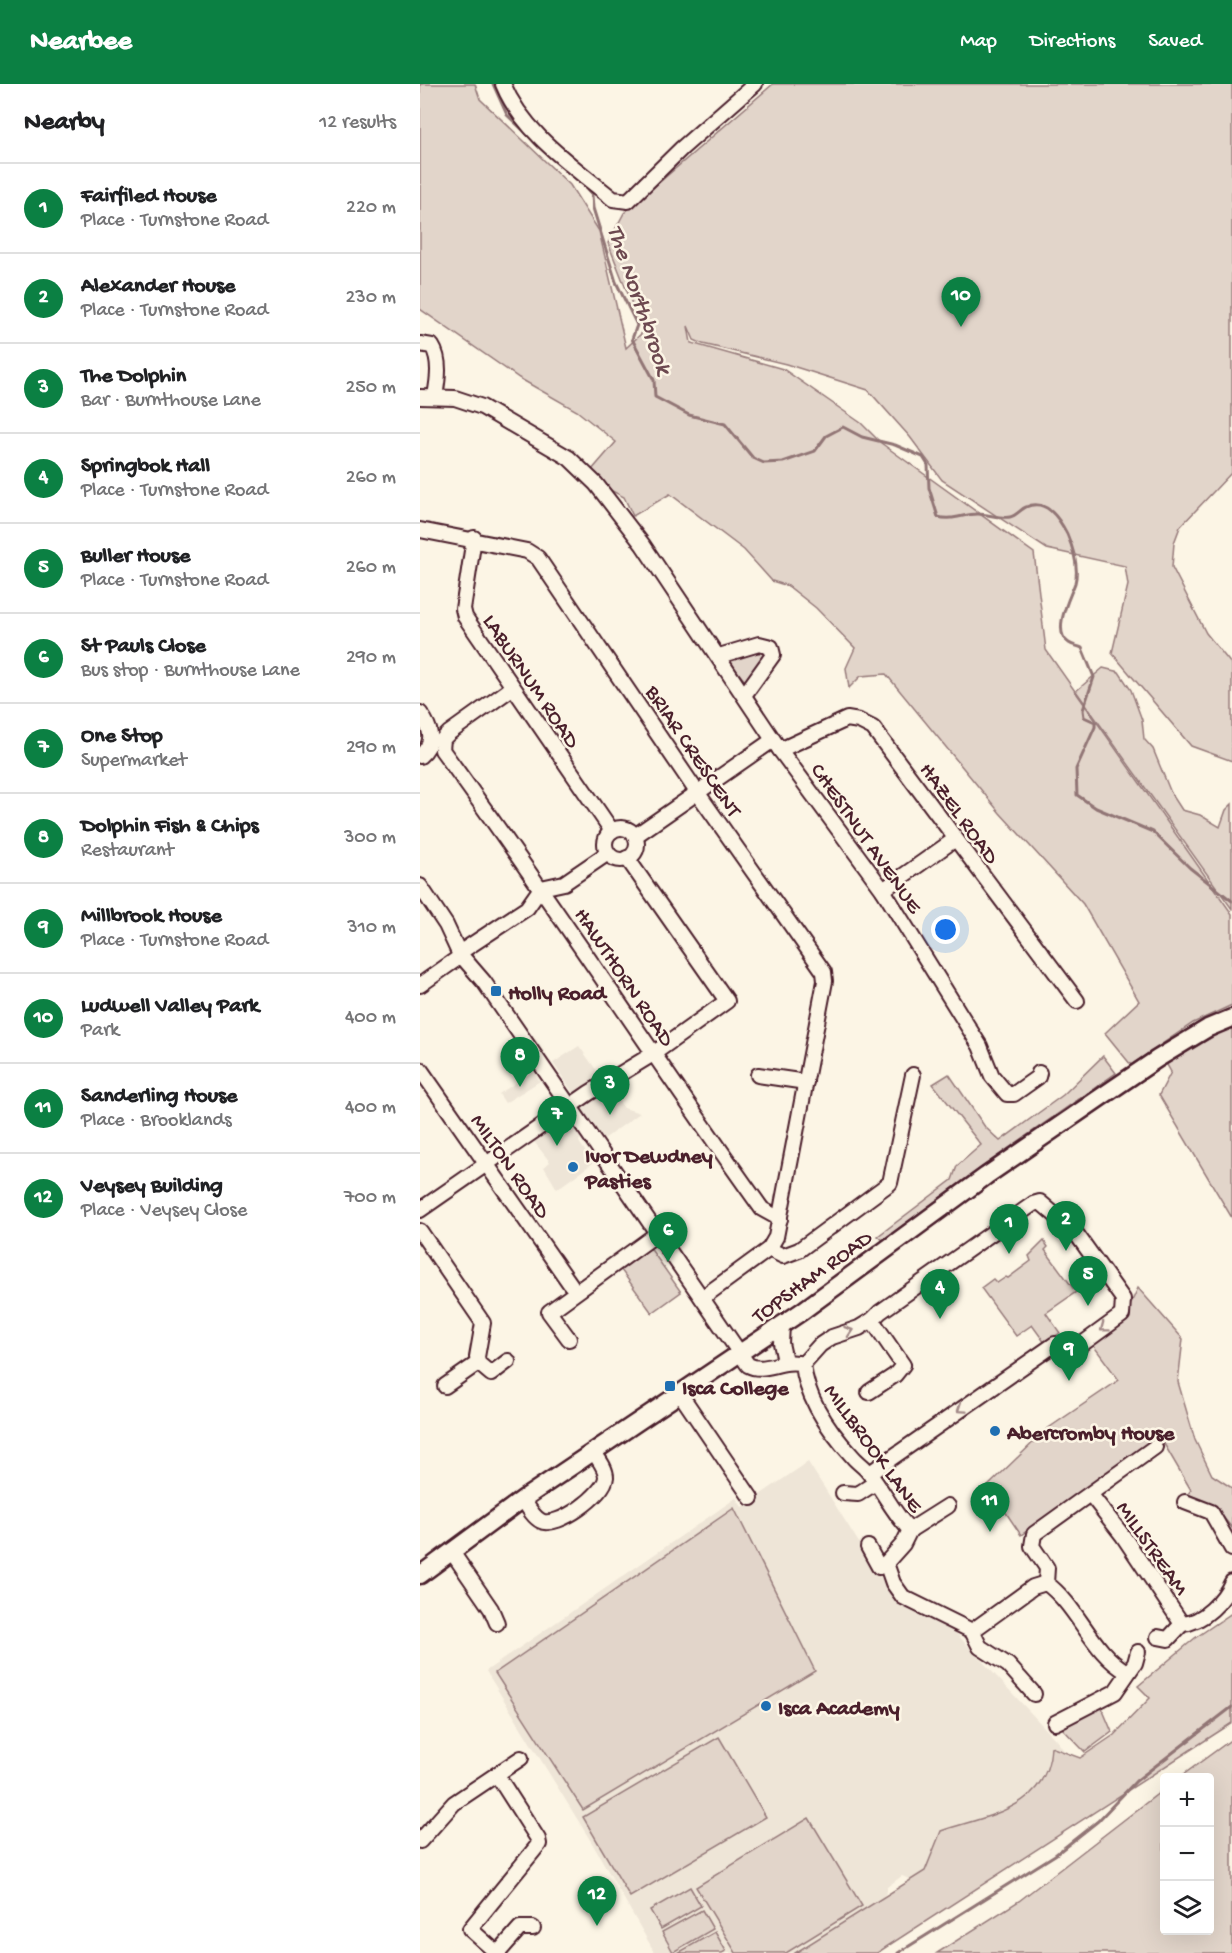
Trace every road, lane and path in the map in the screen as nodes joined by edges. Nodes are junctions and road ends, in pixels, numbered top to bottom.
1 (503, 84) edge
2 (755, 84) edge
3 (420, 344) edge
4 (435, 396) junction
5 (420, 397) edge
6 (420, 530) edge
7 (474, 538) junction
8 (718, 656) junction
9 (512, 688) junction
10 (745, 694) junction
11 (420, 713) edge
12 (776, 745) junction
13 (420, 756) edge
14 (697, 792) junction
15 (612, 831) junction
16 (635, 836) junction
17 (954, 840) junction
18 (608, 853) junction
19 (627, 858) junction
20 (420, 886) edge
21 (541, 888) junction
22 (883, 890) junction
23 (460, 955) junction
24 (420, 985) edge
25 (1077, 1001) dead end
26 (1232, 1018) edge
27 (653, 1054) junction
28 (420, 1069) edge
29 (1039, 1073) dead end
30 (759, 1075) dead end
31 (913, 1076) dead end
32 (806, 1082) junction
33 (432, 1087) junction
34 (420, 1096) edge
35 (570, 1106) junction
36 (485, 1165) junction
37 (420, 1210) edge
38 (780, 1219) junction
39 (420, 1231) edge
40 (658, 1233) junction
41 (769, 1249) junction
42 (571, 1285) dead end
43 (702, 1298) junction
44 (872, 1320) junction
45 (782, 1325) junction
46 (569, 1339) dead end
47 (740, 1354) junction
48 (508, 1361) dead end
49 (785, 1361) junction
50 (478, 1363) junction
51 (802, 1364) junction
52 (445, 1386) dead end
53 (868, 1392) dead end
54 (681, 1395) junction
55 (1155, 1446) dead end
56 (594, 1452) junction
57 (875, 1474) junction
58 (843, 1493) dead end
59 (1091, 1495) junction
60 (751, 1498) dead end
61 (523, 1499) junction
62 (1185, 1502) dead end
63 (948, 1506) dead end
64 (910, 1530) junction
65 (868, 1547) dead end
66 (1232, 1549) edge
67 (452, 1552) junction
68 (882, 1565) junction
69 (420, 1575) edge
70 (1232, 1582) edge
71 (1046, 1583) junction
72 (497, 1623) dead end
73 (1182, 1624) junction
74 (966, 1629) junction
75 (1158, 1637) dead end
76 (1138, 1652) dead end
77 (1127, 1672) junction
78 (1034, 1694) dead end
79 (1055, 1723) dead end
80 (521, 1758) dead end
81 (497, 1775) junction
82 (420, 1841) edge
83 (533, 1928) dead end
84 (497, 1953) edge

1 - 2 street
3 - 4 street
4 - 5 street, CHESTNUT AVENUE
4 - 8 street, CHESTNUT AVENUE
6 - 7 street, BRIAR CRESCENT
7 - 9 street, LABURNUM ROAD
7 - 14 street, BRIAR CRESCENT
8 - 10 street, CHESTNUT AVENUE
8 - 10 street
9 - 15 street, LABURNUM ROAD
9 - 21 street, HAWTHORN ROAD
10 - 12 street, CHESTNUT AVENUE
11 - 13 street
12 - 14 street
12 - 17 street, HAZEL ROAD
12 - 22 street, CHESTNUT AVENUE
14 - 16 street
14 - 32 street, BRIAR CRESCENT
15 - 16 street
15 - 18 street
16 - 19 street
17 - 22 street
17 - 25 street, HAZEL ROAD
18 - 19 street
18 - 21 street
19 - 27 street
20 - 23 street
21 - 23 street
21 - 27 street, HAWTHORN ROAD
22 - 29 street, CHESTNUT AVENUE
23 - 24 street
23 - 35 street
26 - 45 main road, TOPSHAM ROAD
27 - 35 street
27 - 38 street, HAWTHORN ROAD
28 - 33 street, MILTON ROAD
30 - 32 street
31 - 41 street
32 - 38 street, BRIAR CRESCENT
33 - 34 street
33 - 36 street, MILTON ROAD
35 - 36 street
35 - 40 street
36 - 37 street
36 - 42 street, MILTON ROAD
38 - 41 street, BRIAR CRESCENT
39 - 50 street
40 - 43 street
40 - 46 street
41 - 43 street
43 - 47 street
51 -> 44 street
44 - 53 street
44 -> 57 street
45 - 47 main road, TOPSHAM ROAD
45 - 49 street
47 - 49 street, MILLBROOK LANE
47 - 54 main road, TOPSHAM ROAD
48 - 50 street
49 - 51 street, MILLBROOK LANE
50 - 52 street
51 - 57 street, MILLBROOK LANE
54 - 56 main road, TOPSHAM ROAD
54 - 60 street
55 - 59 street
56 - 61 main road, TOPSHAM ROAD
56 - 61 street
57 - 58 street
57 - 64 street, MILLBROOK LANE
59 - 71 street
59 - 73 street, MILLSTREAM
61 - 67 main road, TOPSHAM ROAD
62 - 66 street
63 - 64 street
64 - 68 street, MILLBROOK LANE
65 - 68 street
67 - 69 main road, TOPSHAM ROAD
67 - 72 street
68 - 74 street
70 - 73 street, MILLSTREAM
71 - 74 street
71 - 77 street
73 - 75 street, MILLSTREAM
74 - 78 street
76 - 77 street
77 - 79 street
80 - 81 street
81 - 82 street
81 - 84 street
83 - 84 street

